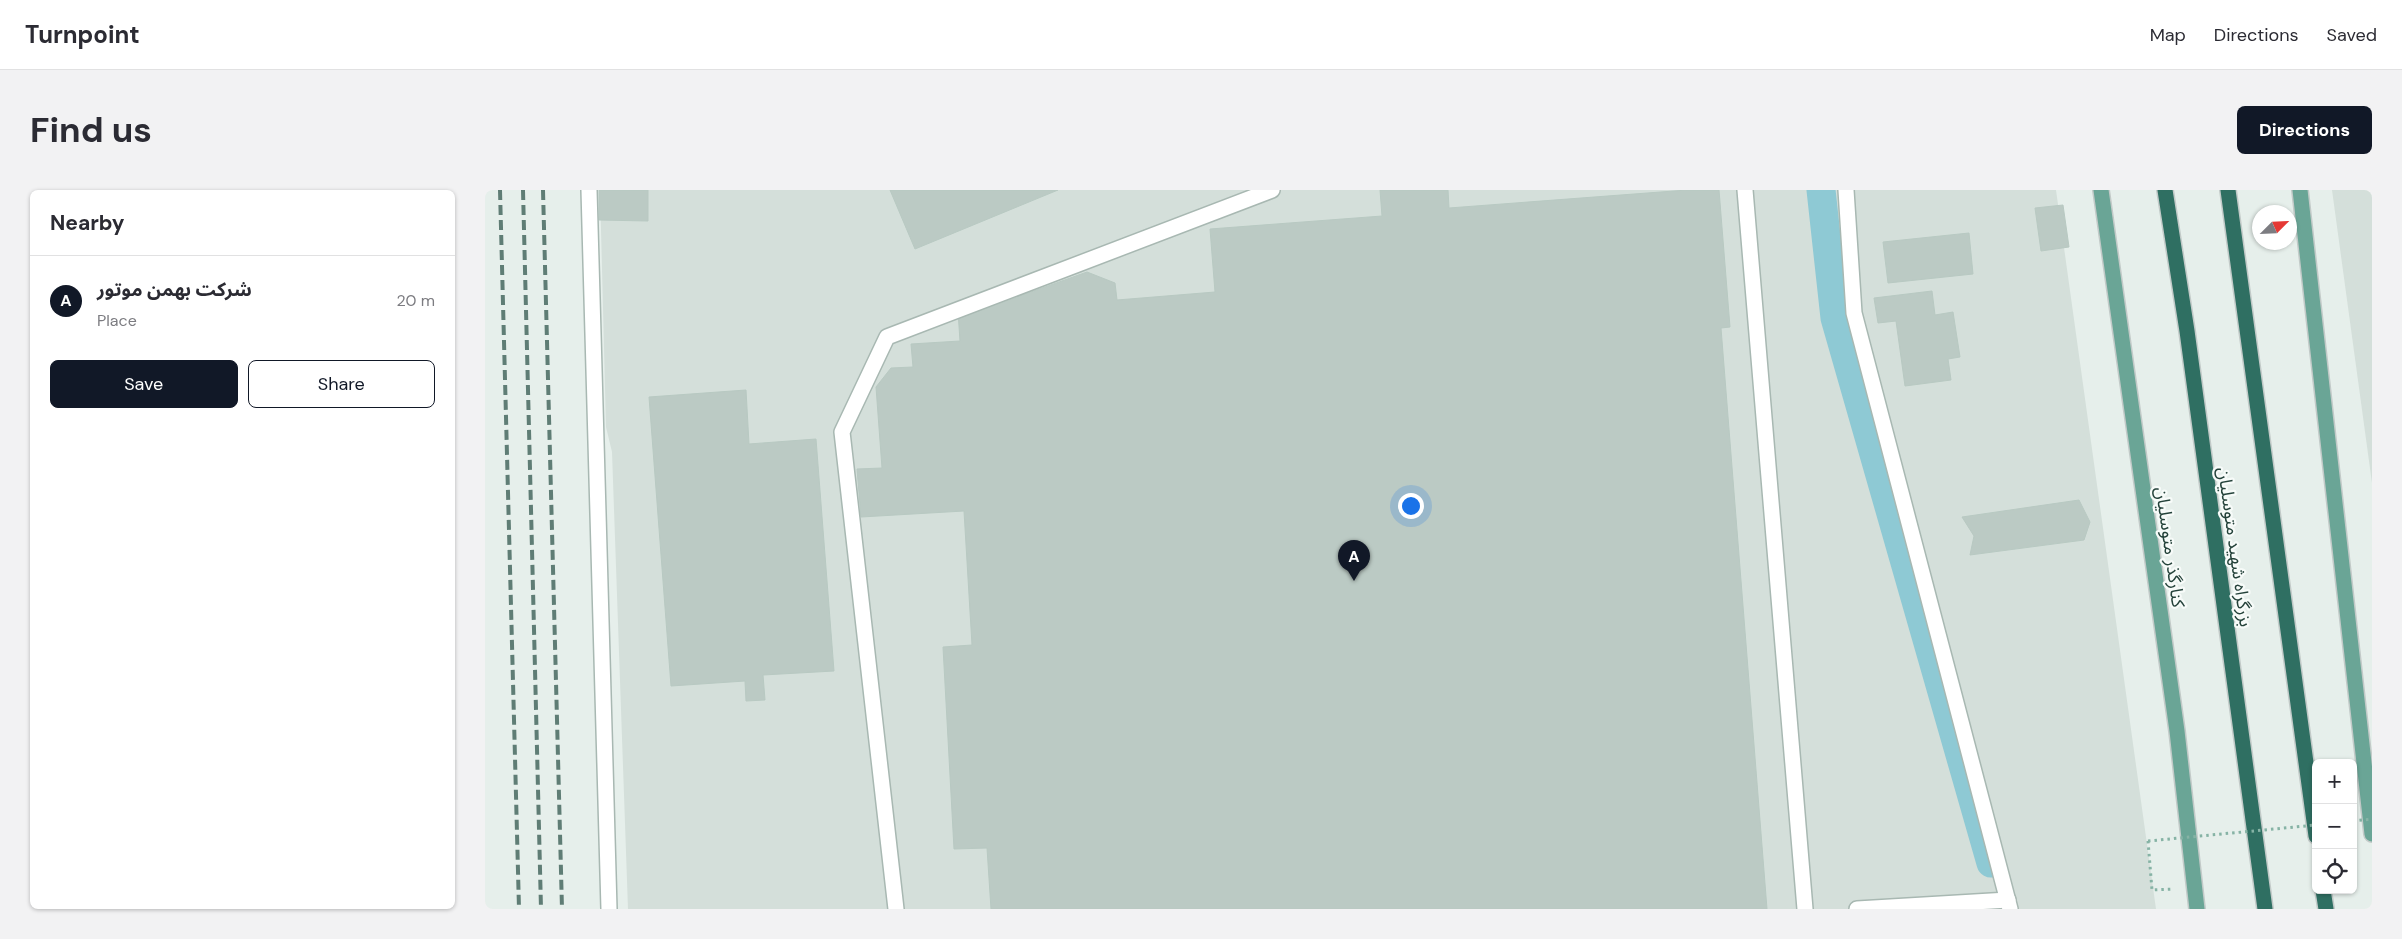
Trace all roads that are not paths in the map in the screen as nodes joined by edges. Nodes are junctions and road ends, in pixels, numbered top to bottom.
1 (589, 190) edge
2 (1272, 190) edge
3 (1745, 190) edge
4 (1846, 190) edge
5 (2101, 190) edge
6 (2165, 190) edge
7 (2228, 190) edge
8 (2299, 190) edge
9 (2312, 807) edge
10 (2372, 834) edge
11 (2324, 894) edge
12 (2009, 904) edge
13 (609, 909) edge
14 (896, 909) edge
15 (1805, 909) edge
16 (1857, 909) edge
17 (2197, 909) edge
18 (2265, 909) edge
19 (2326, 909) edge

1 - 13 lane
2 - 14 lane
3 - 15 lane
4 - 12 lane
5 - 17 main road, کنارگذر متوسلیان
6 - 18 highway, بزرگراه شهید متوسلیان
7 - 9 highway
8 - 10 main road
11 - 19 highway
12 - 16 lane

